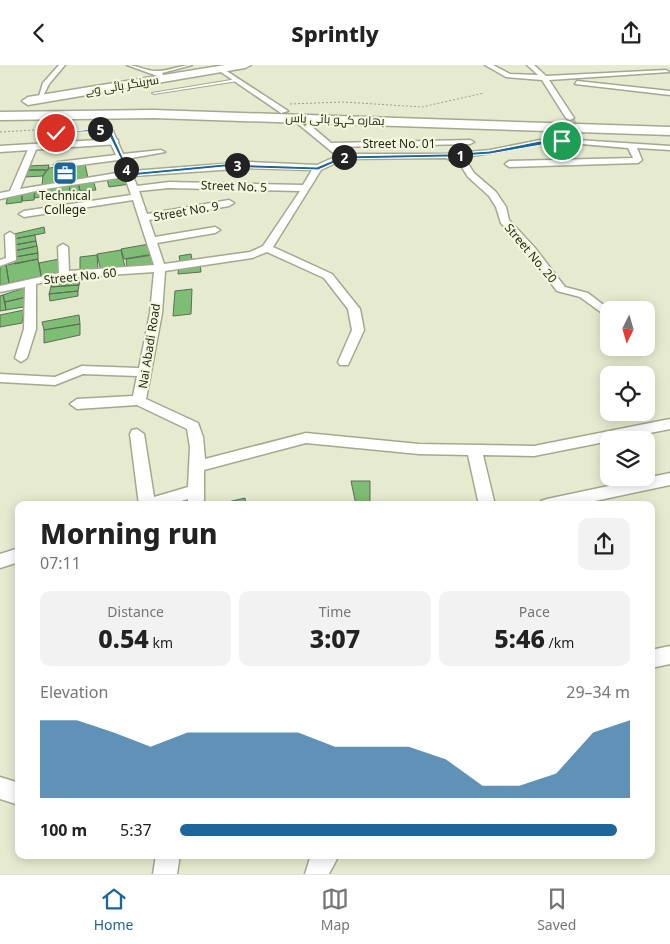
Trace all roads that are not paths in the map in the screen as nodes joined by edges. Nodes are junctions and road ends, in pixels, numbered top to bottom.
1 (62, 65) edge
2 (130, 65) edge
3 (189, 65) edge
4 (244, 65) edge
5 (488, 65) edge
6 (530, 65) edge
7 (214, 68) edge
8 (666, 72) dead end
9 (158, 74) junction
10 (545, 79) junction
11 (237, 80) junction
12 (154, 93) dead end
13 (670, 93) edge
14 (41, 95) junction
15 (7, 107) edge
16 (284, 111) dead end
17 (570, 118) tunnel mouth
18 (300, 121) dead end
19 (670, 126) edge
20 (670, 131) edge
21 (576, 132) tunnel mouth
22 (111, 136) joint
23 (470, 142) dead end
24 (583, 142) junction
25 (328, 145) junction
26 (631, 145) junction
27 (33, 147) junction
28 (670, 148) edge
29 (0, 149) edge
30 (161, 152) dead end
31 (447, 156) junction
32 (343, 157) junction
33 (120, 158) junction
34 (509, 164) dead end
35 (58, 165) dead end
36 (318, 168) junction
37 (129, 175) junction
38 (306, 188) junction
39 (14, 193) junction
40 (134, 193) junction
41 (0, 196) edge
42 (228, 203) dead end
43 (24, 214) dead end
44 (143, 218) junction
45 (215, 230) dead end
46 (10, 235) dead end
47 (152, 241) junction
48 (63, 247) dead end
49 (267, 248) junction
50 (0, 263) edge
51 (160, 268) junction
52 (64, 275) junction
53 (31, 281) junction
54 (0, 289) edge
55 (600, 308) edge
56 (22, 358) dead end
57 (344, 362) dead end
58 (145, 372) junction
59 (0, 379) edge
60 (139, 401) junction
61 (77, 404) dead end
62 (670, 424) edge
63 (137, 434) dead end
64 (475, 452) junction
65 (198, 465) junction
66 (670, 479) edge
67 (195, 498) edge
68 (146, 501) edge
69 (174, 501) edge
70 (486, 501) edge
71 (566, 501) edge
72 (15, 556) edge
73 (0, 561) edge
74 (670, 655) edge
75 (655, 658) edge
76 (0, 788) edge
77 (15, 793) edge
78 (167, 859) edge
79 (323, 859) edge
80 (165, 874) edge
81 (317, 874) edge

1 - 14 street
2 - 9 street
3 - 9 street
4 - 7 highway, سرینگر ہائی وے
5 - 10 street
6 - 10 street
7 - 9 highway, سرینگر ہائی وے
7 - 11 street
7 - 15 highway, سرینگر ہائی وے
8 - 10 street
9 - 14 highway, سرینگر ہائی وے
10 - 13 street
10 - 17 street
11 - 12 lane
11 - 16 street
14 - 15 highway, سرینگر ہائی وے
15 - 19 highway, بھارہ کہو بائی پاس
15 - 20 highway, بھارہ کہو بائی پاس
18 - 25 street
21 - 24 street
22 - 27 street
22 - 33 street, Nai Abadi Road
23 - 25 street, Street No. 01
24 - 26 street
24 - 31 street
25 - 32 street
26 - 28 street
26 - 34 street
27 - 29 street
27 - 39 street
30 - 33 street
31 - 32 street
31 - 55 street, Street No. 20
32 - 36 street
33 - 35 street
33 - 37 street, Nai Abadi Road
36 - 37 street
36 - 38 street
37 - 39 street
37 - 40 street, Nai Abadi Road
38 - 40 street, Street No. 5
38 - 49 street
39 - 41 street
40 - 43 street, Street No. 5
40 - 44 street, Nai Abadi Road
42 - 44 street, Street No. 9
44 - 47 street, Nai Abadi Road
45 - 47 street
46 - 50 street
47 - 51 street, Nai Abadi Road
48 - 52 street
49 - 51 street, Street No. 60
49 - 57 street
51 - 52 street, Street No. 60
51 - 58 street, Nai Abadi Road
52 - 53 street, Street No. 60
53 - 54 street, Street No. 60
53 - 56 street
58 - 59 street
58 - 60 street, Nai Abadi Road
60 - 61 street
60 - 65 street, Nai Abadi Road
62 - 64 street
63 - 68 street
64 - 65 street
64 - 70 street
65 - 67 street, Nai Abadi Road
66 - 71 street
67 - 69 street
72 - 73 street
74 - 75 street
76 - 77 street
78 - 80 street
79 - 81 street

